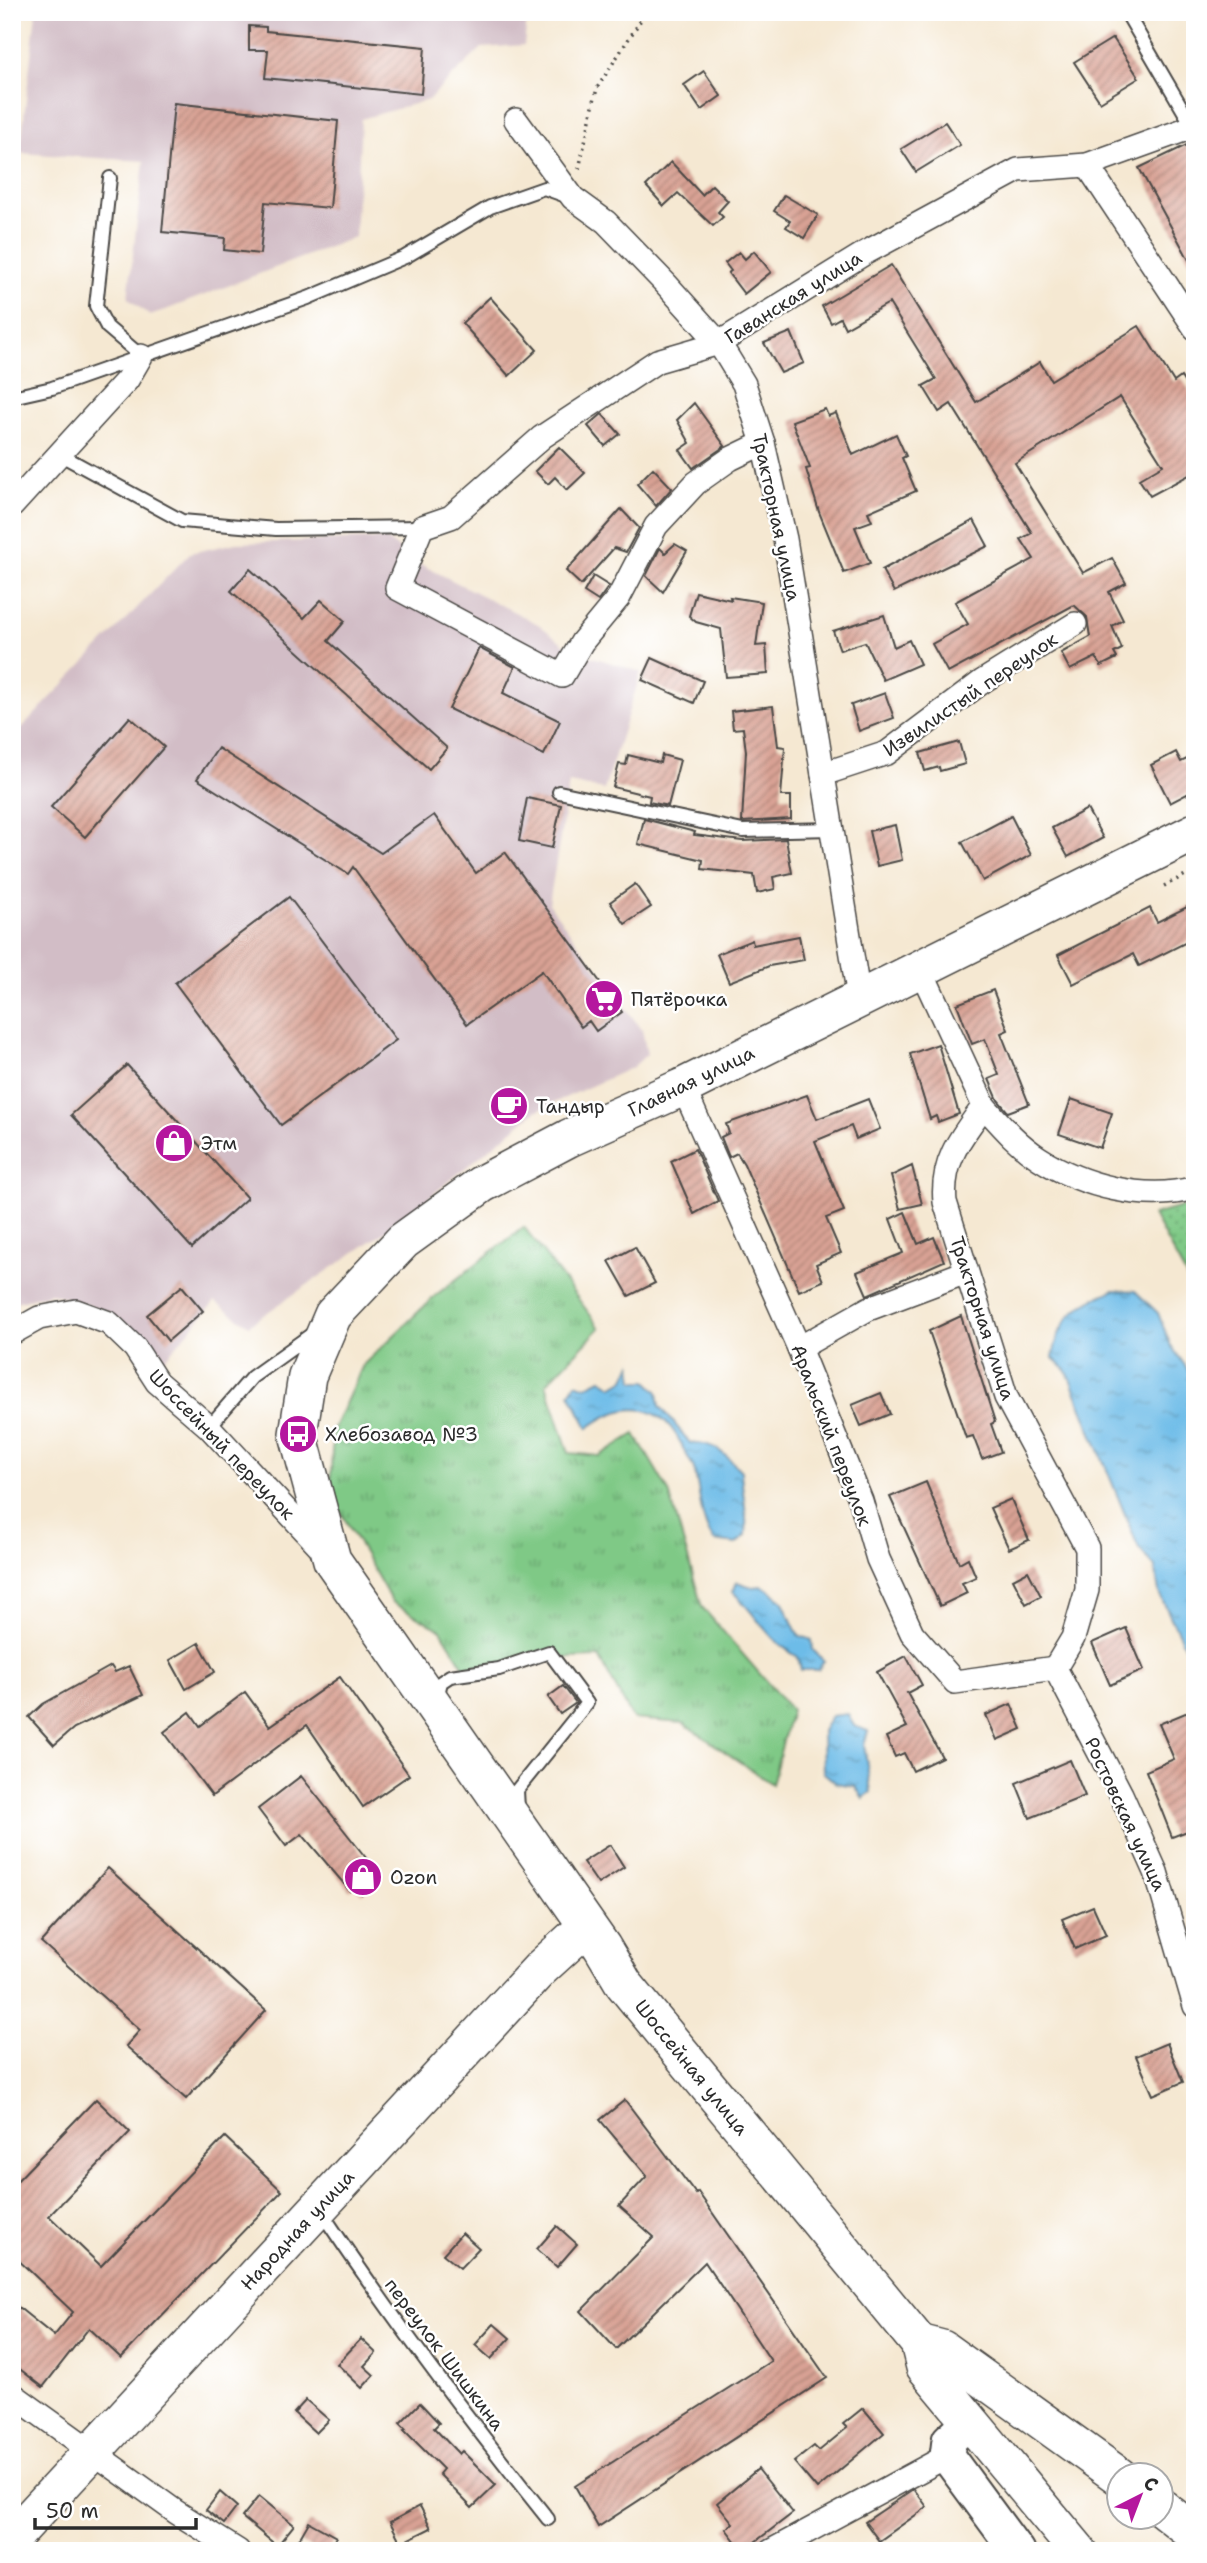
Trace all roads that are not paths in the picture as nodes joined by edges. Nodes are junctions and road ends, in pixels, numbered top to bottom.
1 (1126, 12) edge
2 (516, 120) dead end
3 (1194, 127) edge
4 (1087, 166) junction
5 (110, 178) dead end
6 (573, 198) junction
7 (1195, 328) edge
8 (719, 343) junction
9 (141, 356) junction
10 (12, 397) edge
11 (763, 443) junction
12 (59, 454) junction
13 (12, 506) edge
14 (422, 527) junction
15 (1075, 624) dead end
16 (823, 774) junction
17 (559, 792) dead end
18 (834, 829) junction
19 (1195, 832) edge
20 (920, 968) junction
21 (859, 998) junction
22 (682, 1087) junction
23 (984, 1106) junction
24 (1195, 1188) edge
25 (966, 1272) junction
26 (334, 1315) junction
27 (12, 1333) edge
28 (799, 1348) junction
29 (209, 1427) junction
30 (332, 1560) junction
31 (1055, 1668) junction
32 (434, 1709) junction
33 (518, 1830) junction
34 (586, 1927) junction
35 (1195, 2006) edge
36 (318, 2207) junction
37 (919, 2343) junction
38 (12, 2394) edge
39 (969, 2422) junction
40 (92, 2452) junction
41 (947, 2456) junction
42 (1106, 2468) edge
43 (548, 2519) dead end
44 (1176, 2519) edge
45 (1195, 2534) edge
46 (12, 2538) edge
47 (238, 2551) edge
48 (771, 2551) edge
49 (1017, 2551) edge
50 (1079, 2551) edge

1 - 3 lane
2 - 6 street, Тракторная улица
3 - 4 street, Гаванская улица
4 - 7 street
4 - 8 street, Гаванская улица
5 - 9 lane
6 - 8 street, Тракторная улица
6 - 9 lane
8 - 11 street, Тракторная улица
8 - 14 street, Гаванская улица
9 - 10 lane
9 - 12 street
11 - 14 street
11 - 16 street, Тракторная улица
12 - 13 street
12 - 14 lane
15 - 16 street, Извилистый переулок
16 - 18 street, Тракторная улица
17 - 18 lane
18 - 21 street, Тракторная улица
19 - 20 main road, Главная улица
20 - 21 main road, Главная улица
20 - 23 street
21 - 22 main road, Главная улица
22 - 26 main road, Главная улица
22 - 28 street, Аральский переулок
23 - 24 street
23 - 25 street, Тракторная улица
25 - 28 street
25 - 31 street, Тракторная улица
26 - 29 lane
26 - 30 main road, Главная улица
27 - 29 street, Шоссейный переулок
28 - 31 street, Аральский переулок
29 - 30 street, Шоссейный переулок
30 - 32 main road, Шоссейная улица
31 - 35 street, Ростовская улица
32 - 33 main road, Шоссейная улица
32 - 33 lane
33 - 34 main road, Шоссейная улица
34 - 36 main road, Народная улица
34 - 37 main road, Шоссейная улица
36 - 40 main road, Народная улица
36 - 43 lane, переулок Шишкина
37 - 39 main road, Шоссейная улица
37 - 42 main road
38 - 40 street
39 - 41 street
39 - 50 main road, Шоссейная улица
40 - 46 main road, Народная улица
40 - 47 street
41 - 48 street
41 - 49 street
44 - 45 main road

